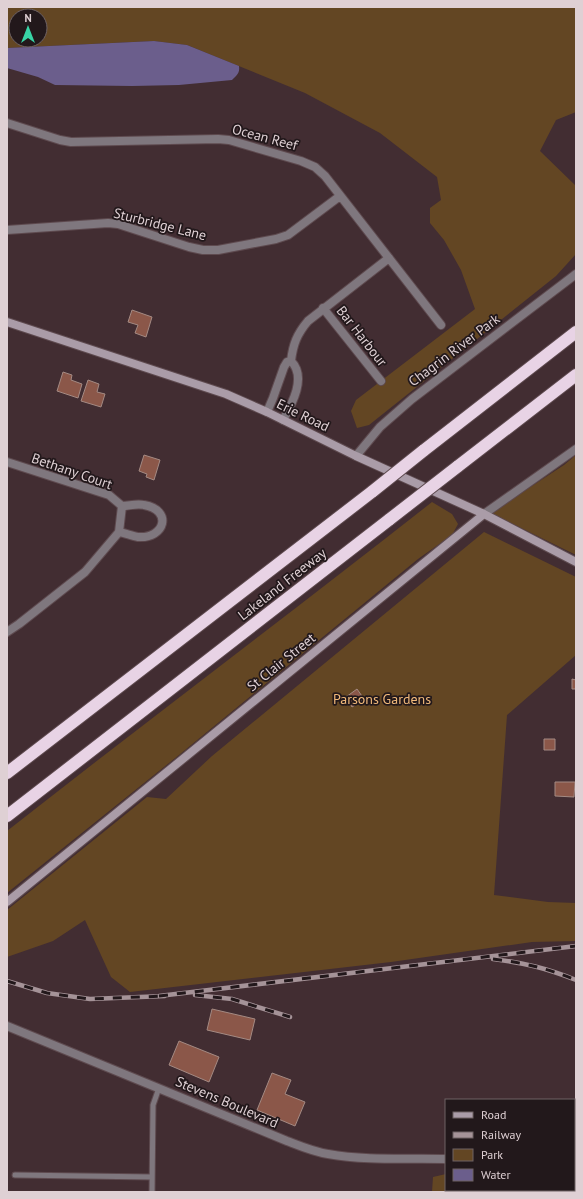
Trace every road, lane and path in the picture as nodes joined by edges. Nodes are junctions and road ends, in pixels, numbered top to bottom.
1 (7, 123) edge
2 (340, 196) junction
3 (7, 230) edge
4 (389, 258) junction
5 (576, 274) edge
6 (323, 308) junction
7 (7, 322) edge
8 (441, 325) dead end
9 (576, 332) edge
10 (291, 362) junction
11 (576, 375) edge
12 (381, 381) dead end
13 (267, 412) junction
14 (283, 420) junction
15 (576, 448) edge
16 (356, 456) junction
17 (7, 462) edge
18 (122, 506) junction
19 (484, 514) junction
20 (119, 532) junction
21 (576, 562) edge
22 (7, 632) edge
23 (7, 773) edge
24 (7, 816) edge
25 (7, 902) edge
26 (7, 1026) edge
27 (159, 1088) junction
28 (445, 1159) edge
29 (15, 1175) dead end
30 (152, 1177) junction
31 (152, 1192) edge

1 - 2 street, Ocean Reef
2 - 3 street, Sturbridge Lane
2 - 4 street, Ocean Reef
4 - 6 street
4 - 8 street, Ocean Reef
5 - 16 street, Chagrin River Park
6 - 10 street
6 - 12 street, Bar Harbour
7 - 13 street, Erie Road
9 - 23 highway, Lakeland Freeway, bridge
10 - 13 street
10 - 14 street
11 - 24 highway, Lakeland Freeway, bridge
13 - 14 street, Erie Road
14 - 16 street, Erie Road
15 - 19 street, St Clair Street
16 - 19 street, Erie Road
17 - 18 street, Bethany Court
18 - 20 street
18 - 20 street, Bethany Court
19 - 21 street, Erie Road
19 - 25 street, St Clair Street
20 - 22 street
26 - 27 street, Stevens Boulevard
27 - 28 street, Stevens Boulevard
27 - 30 lane
29 - 30 lane
30 - 31 lane

